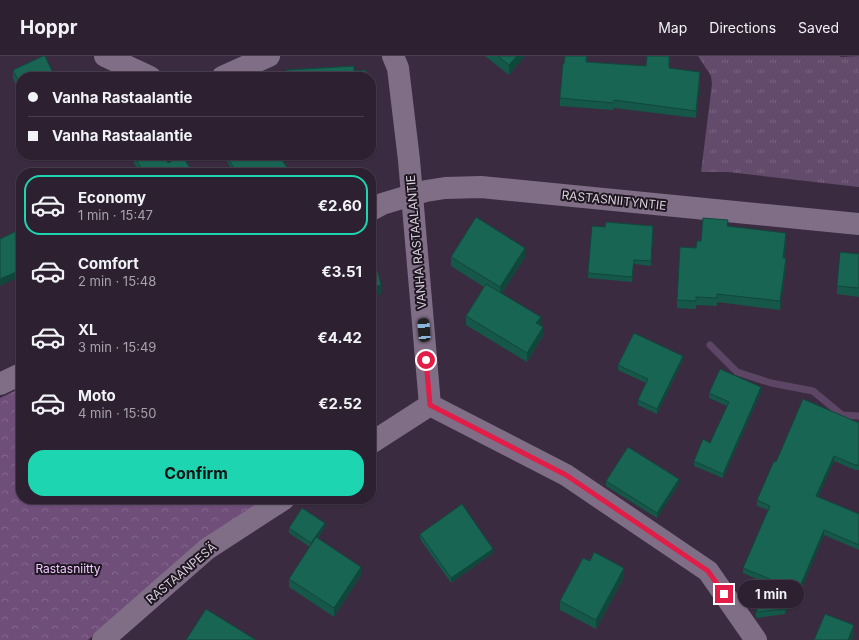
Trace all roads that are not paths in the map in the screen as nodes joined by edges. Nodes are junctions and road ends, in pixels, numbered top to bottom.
1 (105, 56) edge
2 (269, 56) edge
3 (393, 56) edge
4 (139, 72) edge
5 (233, 72) edge
6 (412, 195) junction
7 (376, 207) edge
8 (859, 224) edge
9 (16, 376) edge
10 (0, 384) edge
11 (430, 405) junction
12 (376, 440) edge
13 (276, 504) edge
14 (103, 640) edge
15 (756, 640) edge

1 - 4 street
2 - 5 street
3 - 6 street, VANHA RASTAALANTIE
6 - 7 street, RASTASNIITYNTIE
6 - 8 street, RASTASNIITYNTIE
6 - 11 street, VANHA RASTAALANTIE
9 - 10 street
11 - 12 street
11 - 15 street
13 - 14 street, RASTAANPESÄ

